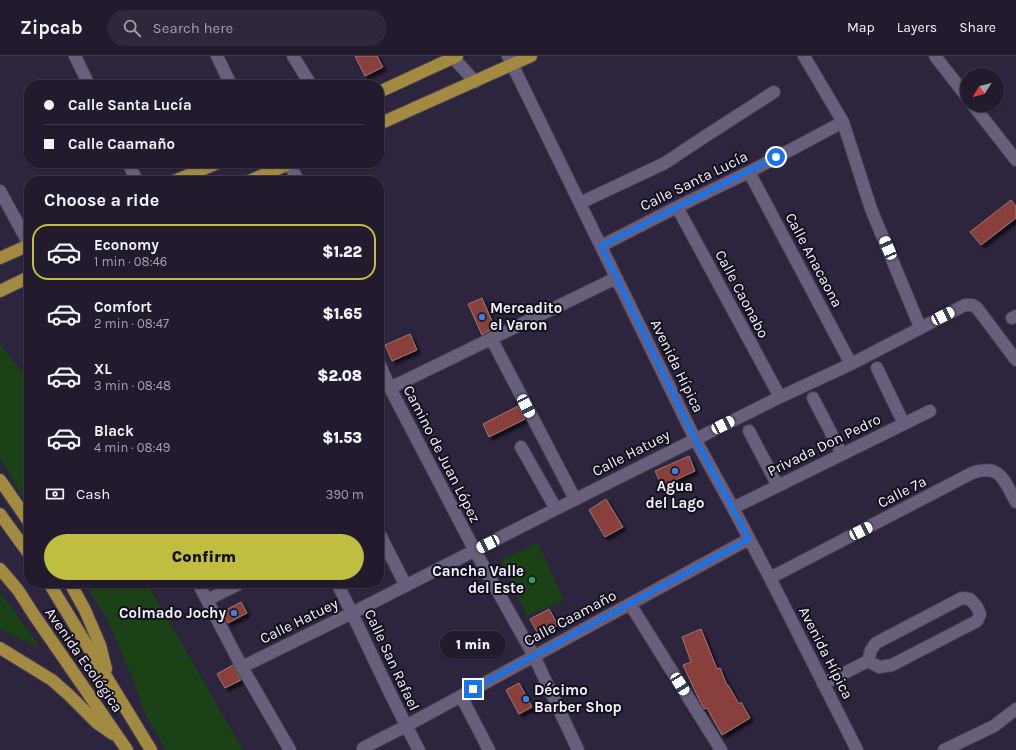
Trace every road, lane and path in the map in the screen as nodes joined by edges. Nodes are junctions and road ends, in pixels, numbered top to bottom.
1 (75, 56) edge
2 (217, 56) edge
3 (294, 56) edge
4 (454, 56) edge
5 (531, 56) edge
6 (804, 56) edge
7 (935, 56) edge
8 (510, 60) edge
9 (87, 80) edge
10 (229, 80) edge
11 (308, 80) edge
12 (475, 82) junction
13 (960, 88) edge
14 (384, 90) edge
15 (774, 92) dead end
16 (978, 112) edge
17 (384, 122) edge
18 (843, 122) junction
19 (1016, 160) edge
20 (206, 168) edge
21 (281, 168) edge
22 (749, 172) junction
23 (186, 176) edge
24 (266, 176) edge
25 (0, 191) edge
26 (580, 203) junction
27 (677, 207) junction
28 (24, 236) edge
29 (601, 246) junction
30 (24, 247) edge
31 (0, 258) edge
32 (616, 278) junction
33 (24, 279) edge
34 (0, 291) edge
35 (920, 327) junction
36 (491, 338) junction
37 (1016, 360) edge
38 (851, 364) junction
39 (877, 368) dead end
40 (384, 374) edge
41 (390, 388) junction
42 (780, 397) junction
43 (813, 398) dead end
44 (930, 411) dead end
45 (904, 424) junction
46 (749, 431) dead end
47 (695, 439) junction
48 (521, 447) dead end
49 (842, 454) junction
50 (0, 480) edge
51 (778, 486) junction
52 (575, 500) junction
53 (1016, 502) edge
54 (733, 508) junction
55 (556, 509) junction
56 (0, 514) edge
57 (24, 515) edge
58 (749, 539) junction
59 (384, 543) edge
60 (24, 547) edge
61 (475, 550) junction
62 (0, 569) edge
63 (770, 578) junction
64 (406, 586) junction
65 (51, 588) edge
66 (73, 588) edge
67 (201, 588) edge
68 (232, 588) edge
69 (339, 588) edge
70 (207, 600) junction
71 (630, 604) junction
72 (352, 613) junction
73 (0, 648) edge
74 (534, 656) junction
75 (868, 661) junction
76 (242, 667) junction
77 (108, 678) junction
78 (823, 684) junction
79 (461, 696) junction
80 (1016, 709) edge
81 (406, 726) junction
82 (120, 739) junction
83 (363, 748) dead end
84 (127, 750) edge
85 (151, 750) edge
86 (290, 750) edge
87 (419, 750) edge
88 (489, 750) edge
89 (578, 750) edge
90 (721, 750) edge
91 (857, 750) edge
92 (944, 750) edge

1 - 9 street
2 - 10 street
3 - 11 street
4 - 12 street
4 - 14 main road
5 - 8 main road
6 - 18 street
7 - 13 street
8 - 12 main road
8 - 26 street, Avenida Hípica
12 - 17 main road
15 - 26 street
16 - 19 street
18 - 22 street, Calle Santa Lucía
18 - 35 street
20 - 23 main road
21 - 24 main road
22 - 27 street, Calle Santa Lucía
22 - 38 street, Calle Anacaona
25 - 28 street
26 - 29 street, Avenida Hípica
27 - 29 street, Calle Santa Lucía
27 - 42 street, Calle Caonabo
29 - 32 street, Avenida Hípica
30 - 31 main road
32 - 36 street
32 - 47 street, Avenida Hípica
33 - 34 main road
35 - 37 street, Calle Hatuey
35 - 38 street, Calle Hatuey
36 - 41 street
36 - 52 street
38 - 42 street, Calle Hatuey
39 - 45 street
40 - 41 street, Camino de Juan López
41 - 61 street, Camino de Juan López
42 - 47 street, Calle Hatuey
43 - 49 street
44 - 45 street, Privada Don Pedro
45 - 49 street, Privada Don Pedro
46 - 51 street
47 - 52 street, Calle Hatuey
47 - 54 street, Avenida Hípica
48 - 55 street
49 - 51 street, Privada Don Pedro
50 - 57 main road
51 - 54 street, Privada Don Pedro
52 - 55 street, Calle Hatuey
53 - 63 street, Calle 7a
54 - 58 street, Avenida Hípica
55 - 61 street, Calle Hatuey
56 - 60 main road
58 - 63 street, Avenida Hípica
58 - 71 street, Calle Caamaño
59 - 64 street
61 - 64 street, Calle Hatuey
61 - 74 street, Camino de Juan López
62 - 82 main road, Avenida Ecológica
63 - 78 street, Avenida Hípica
64 - 72 street, Calle Hatuey
65 - 77 main road, Avenida Ecológica
66 - 77 main road
67 - 70 street
68 - 70 street
69 - 72 street, Calle San Rafael
70 - 76 street
71 - 74 street, Calle Caamaño
71 - 90 street
72 - 76 street, Calle Hatuey
72 - 81 street, Calle San Rafael
73 - 82 main road
74 - 79 street, Calle Caamaño
74 - 89 street, Camino de Juan López
75 - 75 street
75 - 78 street
76 - 86 street
77 - 85 main road, Avenida Ecológica
78 - 91 street, Avenida Hípica
79 - 81 street, Calle Caamaño
79 - 88 street
80 - 92 street
81 - 83 street, Calle Caamaño
81 - 87 street, Calle San Rafael
82 - 84 main road, Avenida Ecológica

